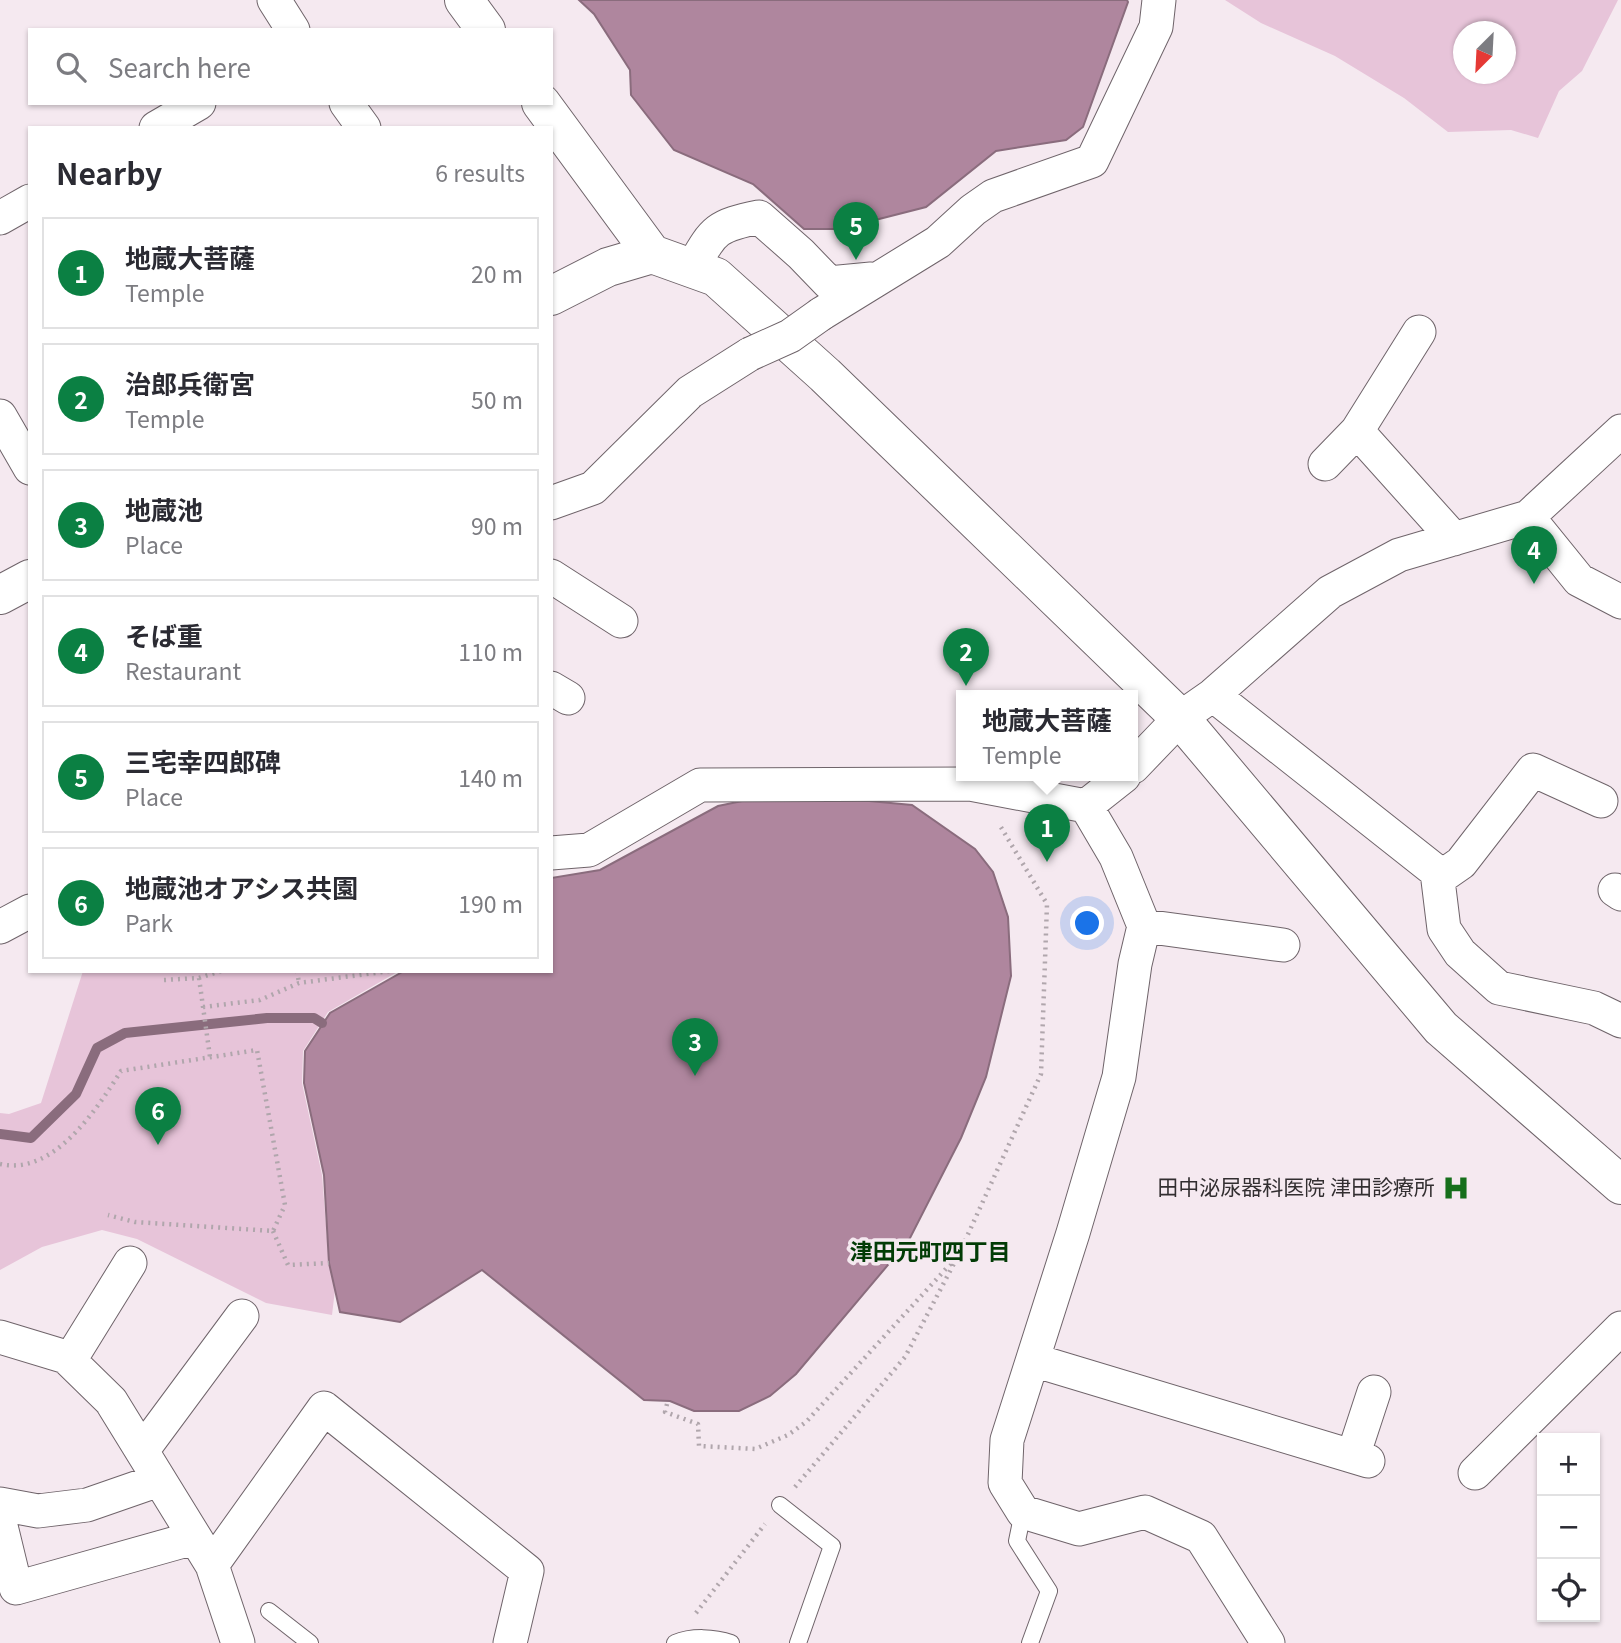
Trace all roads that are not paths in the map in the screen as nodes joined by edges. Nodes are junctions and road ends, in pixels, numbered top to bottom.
1 (274, 0) edge
2 (464, 0) edge
3 (1159, 0) edge
4 (292, 28) edge
5 (485, 28) edge
6 (195, 105) edge
7 (347, 105) edge
8 (542, 105) edge
9 (159, 126) edge
10 (363, 126) edge
11 (28, 202) edge
12 (0, 218) edge
13 (652, 254) junction
14 (692, 268) junction
15 (875, 279) junction
16 (553, 295) edge
17 (1419, 332) dead end
18 (1357, 431) junction
19 (1621, 431) edge
20 (1325, 464) dead end
21 (553, 502) edge
22 (1528, 517) junction
23 (1454, 539) junction
24 (553, 577) edge
25 (28, 580) edge
26 (0, 595) edge
27 (1621, 601) edge
28 (621, 621) dead end
29 (1213, 695) junction
30 (1180, 718) junction
31 (1138, 762) edge
32 (1118, 781) edge
33 (1601, 801) dead end
34 (1086, 806) junction
35 (553, 853) edge
36 (1438, 879) junction
37 (28, 912) edge
38 (1144, 926) junction
39 (0, 927) edge
40 (1283, 945) dead end
41 (1621, 1021) edge
42 (1621, 1185) edge
43 (130, 1263) dead end
44 (242, 1316) dead end
45 (1621, 1328) edge
46 (0, 1337) edge
47 (70, 1360) junction
48 (1033, 1360) junction
49 (1374, 1392) dead end
50 (142, 1451) junction
51 (1475, 1474) dead end
52 (159, 1480) junction
53 (0, 1504) edge
54 (780, 1505) road end
55 (1023, 1512) junction
56 (0, 1522) edge
57 (194, 1538) junction
58 (212, 1565) junction
59 (269, 1611) dead end
60 (238, 1643) edge
61 (310, 1643) edge
62 (510, 1643) edge
63 (675, 1643) edge
64 (731, 1643) edge
65 (798, 1643) edge
66 (1030, 1643) edge
67 (1268, 1643) edge

1 - 4 street
2 - 5 street
3 - 15 street
6 - 9 street
7 - 10 street
8 - 13 street
11 - 12 street
13 - 14 street
13 - 16 street
14 - 15 street
14 - 30 street
15 - 21 street, bridge
17 - 18 street
18 - 20 street
18 - 23 street
19 - 22 street
22 - 23 street
22 - 27 street
23 - 29 street
24 - 28 street
25 - 26 street
29 - 30 street
29 - 36 street
30 - 31 street
30 - 42 street
32 - 34 street
33 - 36 street
34 - 35 street
34 - 38 street
36 - 41 street
37 - 39 street
38 - 40 street
38 - 48 street
43 - 47 street
44 - 50 street
45 - 51 street
46 - 47 street
47 - 50 street
48 - 49 street
48 - 55 street
50 - 52 street
52 - 53 street
52 - 57 street
54 - 65 lane
55 - 66 lane
55 - 67 street
56 - 57 street
57 - 58 street
58 - 60 street
58 - 62 street
59 - 61 lane
63 - 64 lane

